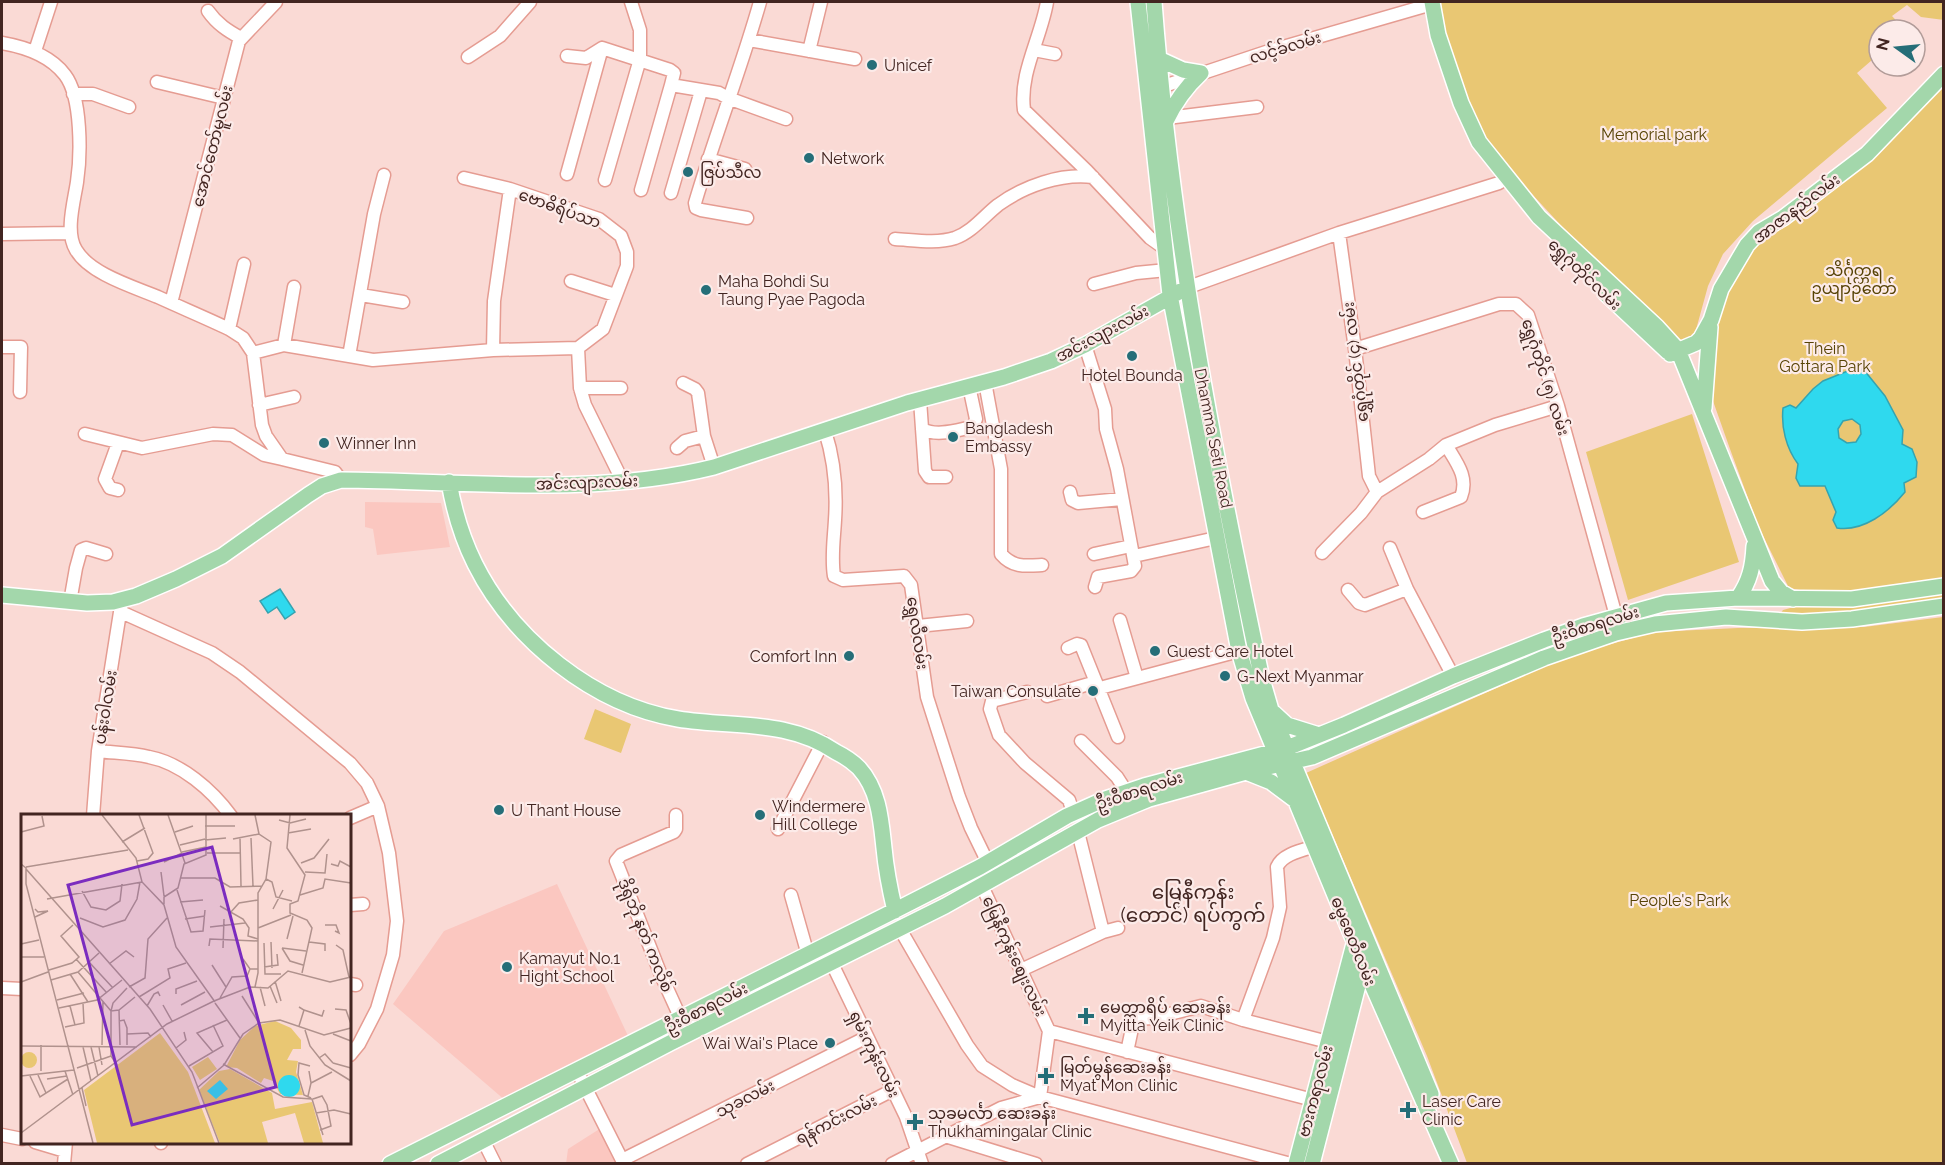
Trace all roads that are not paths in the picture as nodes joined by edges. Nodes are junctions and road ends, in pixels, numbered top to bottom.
1 (51, 2) edge
2 (276, 2) edge
3 (530, 2) edge
4 (631, 2) edge
5 (760, 2) edge
6 (821, 2) edge
7 (1047, 2) edge
8 (1138, 2) edge
9 (1154, 2) edge
10 (1428, 3) edge
11 (208, 11) dead end
12 (241, 38) junction
13 (749, 40) junction
14 (2, 43) edge
15 (602, 48) junction
16 (1034, 50) junction
17 (35, 51) junction
18 (808, 51) junction
19 (1055, 54) dead end
20 (567, 56) dead end
21 (468, 57) dead end
22 (640, 59) junction
23 (1159, 59) junction
24 (855, 60) dead end
25 (1201, 73) junction
26 (1944, 74) edge
27 (157, 82) dead end
28 (671, 85) junction
29 (1162, 87) junction
30 (700, 91) junction
31 (1147, 92) junction
32 (74, 94) junction
33 (224, 98) junction
34 (728, 98) junction
35 (129, 107) dead end
36 (1257, 107) dead end
37 (786, 119) dead end
38 (1167, 120) junction
39 (708, 159) junction
40 (745, 169) dead end
41 (567, 174) dead end
42 (384, 175) dead end
43 (1093, 177) junction
44 (464, 178) dead end
45 (605, 180) dead end
46 (1503, 180) junction
47 (510, 189) junction
48 (641, 190) dead end
49 (671, 192) dead end
50 (747, 218) dead end
51 (1339, 233) junction
52 (2, 234) edge
53 (71, 234) junction
54 (895, 239) dead end
55 (1164, 248) junction
56 (244, 264) dead end
57 (1167, 270) junction
58 (571, 281) dead end
59 (1094, 284) dead end
60 (294, 287) dead end
61 (1186, 288) junction
62 (361, 295) junction
63 (615, 295) junction
64 (1170, 295) junction
65 (403, 302) dead end
66 (171, 303) junction
67 (1711, 320) junction
68 (229, 329) junction
69 (284, 345) junction
70 (1085, 345) junction
71 (2, 347) edge
72 (578, 348) junction
73 (1355, 349) junction
74 (493, 350) junction
75 (1674, 352) junction
76 (253, 353) junction
77 (350, 356) junction
78 (986, 382) junction
79 (683, 383) dead end
80 (969, 386) junction
81 (580, 387) junction
82 (621, 388) dead end
83 (20, 392) dead end
84 (294, 397) dead end
85 (920, 400) junction
86 (259, 405) junction
87 (1558, 406) junction
88 (1704, 414) junction
89 (922, 429) junction
90 (825, 431) junction
91 (85, 434) dead end
92 (704, 436) junction
93 (118, 443) junction
94 (1446, 445) junction
95 (677, 448) dead end
96 (282, 459) junction
97 (714, 467) junction
98 (946, 477) dead end
99 (341, 480) junction
100 (449, 482) junction
101 (622, 482) junction
102 (118, 490) dead end
103 (1376, 491) junction
104 (1070, 492) dead end
105 (1122, 499) junction
106 (1423, 512) dead end
107 (1233, 535) junction
108 (1216, 538) junction
109 (1754, 540) junction
110 (1390, 548) dead end
111 (1132, 551) junction
112 (1322, 553) dead end
113 (106, 554) dead end
114 (1094, 554) dead end
115 (1042, 566) dead end
116 (1944, 586) edge
117 (1095, 587) dead end
118 (1407, 589) junction
119 (1348, 590) dead end
120 (2, 595) edge
121 (1731, 598) junction
122 (1786, 599) junction
123 (70, 602) junction
124 (121, 606) junction
125 (1944, 606) edge
126 (1616, 616) junction
127 (1726, 618) junction
128 (1120, 620) dead end
129 (1769, 620) junction
130 (967, 621) dead end
131 (918, 626) junction
132 (1068, 648) dead end
133 (1239, 651) junction
134 (1453, 676) junction
135 (1137, 678) junction
136 (1098, 685) junction
137 (1027, 692) dead end
138 (1047, 696) dead end
139 (1266, 713) junction
140 (1319, 735) junction
141 (1118, 737) dead end
142 (1081, 741) dead end
143 (823, 742) junction
144 (98, 751) junction
145 (1284, 756) junction
146 (1312, 757) junction
147 (1245, 766) junction
148 (1303, 786) junction
149 (1126, 791) junction
150 (1298, 802) junction
151 (378, 806) junction
152 (1073, 812) junction
153 (93, 814) edge
154 (230, 814) edge
155 (676, 815) dead end
156 (351, 818) edge
157 (778, 829) dead end
158 (1078, 832) junction
159 (1316, 846) junction
160 (984, 865) junction
161 (985, 884) junction
162 (791, 895) dead end
163 (922, 897) junction
164 (363, 904) dead end
165 (351, 905) edge
166 (891, 913) junction
167 (929, 914) junction
168 (1118, 928) dead end
169 (897, 931) junction
170 (1104, 932) junction
171 (1361, 939) junction
172 (824, 947) junction
173 (808, 955) junction
174 (832, 964) junction
175 (1021, 970) junction
176 (2, 988) edge
177 (21, 989) edge
178 (740, 989) junction
179 (1366, 990) junction
180 (748, 1005) junction
181 (1334, 1018) junction
182 (681, 1019) junction
183 (1243, 1020) junction
184 (1350, 1022) junction
185 (662, 1029) junction
186 (1049, 1030) junction
187 (867, 1037) junction
188 (1328, 1042) junction
189 (670, 1043) junction
190 (1127, 1052) junction
191 (351, 1054) edge
192 (577, 1071) junction
193 (585, 1089) junction
194 (893, 1090) junction
195 (1040, 1097) junction
196 (1313, 1100) junction
197 (486, 1116) junction
198 (2, 1135) edge
199 (945, 1136) junction
200 (489, 1137) junction
201 (21, 1139) edge
202 (38, 1144) edge
203 (918, 1150) junction
204 (65, 1152) edge
205 (399, 1162) edge
206 (623, 1162) edge
207 (1452, 1162) edge
208 (438, 1164) edge
209 (495, 1164) edge
210 (747, 1164) edge
211 (892, 1164) edge
212 (922, 1164) edge
213 (1036, 1164) edge
214 (1291, 1164) edge
215 (1296, 1164) edge
216 (1312, 1164) edge

1 - 17 street
2 - 12 street, အောင်တော်မူလမ်း
3 - 21 street
4 - 22 street
5 - 13 street
6 - 18 street
7 - 16 street
8 - 31 main road
9 - 23 main road
10 - 25 street, လင့်ခ်လမ်း
10 - 46 main road, ရွှေဂုံတိုင်လမ်း
11 - 12 street
12 - 33 street, အောင်တော်မူလမ်း
13 - 18 street
13 - 34 street
14 - 17 street
15 - 20 street
15 - 22 street
15 - 41 street
16 - 19 street
16 - 43 street
17 - 32 street
18 - 24 street
22 - 28 street
22 - 45 street
23 - 25 main road
23 - 29 main road
25 - 29 street, လင့်ခ်လမ်း
25 - 38 main road
26 - 67 main road, အာဇာနည်လမ်း
27 - 33 street
28 - 30 street
28 - 48 street
29 - 31 street, လင့်ခ်လမ်း
29 - 38 main road
30 - 34 street
30 - 49 street
31 - 55 main road, Dhamma Seti Road
32 - 35 street
32 - 53 street
33 - 66 street, အောင်တော်မူလမ်း
34 - 37 street
34 - 39 street
36 - 38 street
38 - 61 main road, Dhamma Seti Road
39 - 40 street
39 - 50 street
42 - 62 street
43 - 54 street
43 - 55 street
44 - 47 street, ဗောဓိရိပ်သာ
46 - 51 street
46 - 75 main road, ရွှေဂုံတိုင်လမ်း
47 - 63 street, ဗောဓိရိပ်သာ
47 - 74 street
51 - 61 street
51 - 73 street, ရွှေဂုံတိုင် (၄) လမ်း
52 - 53 street
53 - 66 street
55 - 57 main road, Dhamma Seti Road
56 - 68 street
57 - 59 street
57 - 64 main road, Dhamma Seti Road
58 - 63 street
60 - 69 street
61 - 64 main road, အင်းလျားလမ်း
61 - 107 main road, Dhamma Seti Road
62 - 65 street
62 - 77 street
63 - 72 street, ဗောဓိရိပ်သာ
64 - 70 main road, အင်းလျားလမ်း
64 - 108 main road, Dhamma Seti Road
66 - 68 street
67 - 75 main road, အာဇာနည်လမ်း
67 - 88 main road
68 - 76 street
69 - 76 street
69 - 77 street
70 - 78 main road, အင်းလျားလမ်း
70 - 105 street
71 - 83 street
72 - 74 street
72 - 81 street
73 - 87 street, ရွှေဂုံတိုင် (၅) လမ်း
73 - 103 street, ရွှေဂုံတိုင် (၄) လမ်း
74 - 77 street
75 - 88 main road
76 - 86 street
78 - 80 main road, အင်းလျားလမ်း
78 - 115 street
79 - 92 street
80 - 85 main road, အင်းလျားလမ်း
80 - 89 street
81 - 82 street
81 - 101 street
84 - 86 street
85 - 89 street
85 - 90 main road, အင်းလျားလမ်း
86 - 96 street
87 - 94 street
87 - 126 street, ရွှေဂုံတိုင် (၅) လမ်း
88 - 109 main road
89 - 98 street
90 - 97 main road, အင်းလျားလမ်း
90 - 131 street, ရွှေလီလမ်း
91 - 93 street
92 - 95 street
92 - 97 street
93 - 96 street
93 - 102 street
94 - 103 street
94 - 106 street
96 - 99 street
97 - 101 main road, အင်းလျားလမ်း
99 - 100 main road, အင်းလျားလမ်း
99 - 124 main road, အင်းလျားလမ်း
100 - 101 main road, အင်းလျားလမ်း
100 - 143 main road
103 - 112 street
104 - 105 street
105 - 111 street
107 - 108 main road
107 - 139 main road, Dhamma Seti Road
108 - 111 street
108 - 133 main road, Dhamma Seti Road
109 - 121 main road
109 - 122 main road
110 - 118 street
111 - 114 street
111 - 117 street
113 - 123 street
116 - 122 main road, ဦးဝီစာရလမ်း
118 - 119 street
118 - 134 street
120 - 123 main road, အင်းလျားလမ်း
121 - 122 main road, ဦးဝီစာရလမ်း
121 - 126 main road, ဦးဝီစာရလမ်း
121 - 127 main road
122 - 129 main road
123 - 124 main road, အင်းလျားလမ်း
124 - 144 street, ပန်းဝါလမ်း
124 - 151 street
125 - 129 main road, ဦးဝီစာရလမ်း
126 - 134 main road, ဦးဝီစာရလမ်း
127 - 129 main road, ဦးဝီစာရလမ်း
127 - 146 main road, ဦးဝီစာရလမ်း
128 - 135 street
130 - 131 street
131 - 160 street, ရွှေလီလမ်း
132 - 136 street
133 - 135 street
133 - 139 main road, Dhamma Seti Road
134 - 140 main road, ဦးဝီစာရလမ်း
135 - 136 street
136 - 138 street
136 - 141 street
137 - 152 street
139 - 140 main road
139 - 145 main road, ဓမ္မစေတီလမ်း
139 - 147 main road
140 - 145 main road, ဦးဝီစာရလမ်း
142 - 149 street
143 - 157 street
143 - 166 main road
144 - 153 street, ပန်းဝါလမ်း
144 - 154 street
145 - 146 main road, ဦးဝီစာရလမ်း
145 - 147 main road, ဦးဝီစာရလမ်း
145 - 148 main road, ဓမ္မစေတီလမ်း
145 - 150 main road, ဓမ္မစေတီလမ်း
146 - 148 main road
147 - 149 main road, ဦးဝီစာရလမ်း
147 - 150 main road
147 - 158 main road, ဦးဝီစာရလမ်း
148 - 171 main road, ဓမ္မစေတီလမ်း
149 - 152 main road, ဦးဝီစာရလမ်း
150 - 159 main road, ဓမ္မစေတီလမ်း
151 - 156 street
151 - 191 street
152 - 160 main road, ဦးဝီစာရလမ်း
155 - 182 street, ဒိုရိုဘို နတ် ကလိုစ်
158 - 161 main road, ဦးဝီစာရလမ်း
158 - 170 street
159 - 171 main road, ဓမ္မစေတီလမ်း
159 - 183 street
160 - 161 main road
160 - 163 main road, ဦးဝီစာရလမ်း
161 - 167 main road, ဦးဝီစာရလမ်း
161 - 175 street, မြေနီကုန်းစျေးလမ်း
162 - 173 street
163 - 166 main road, ဦးဝီစာရလမ်း
163 - 167 main road
164 - 165 street
166 - 169 main road
166 - 172 main road, ဦးဝီစာရလမ်း
167 - 169 main road, ဦးဝီစာရလမ်း
168 - 170 street
169 - 174 main road, ဦးဝီစာရလမ်း
169 - 195 street
170 - 175 street
171 - 179 main road, ဗားကရာလမ်း
171 - 181 main road, ဗားကရာလမ်း
171 - 207 main road, ဓမ္မစေတီလမ်း
172 - 173 main road, ဦးဝီစာရလမ်း
172 - 174 street, ရှမ်းကုန်းလမ်း
173 - 178 main road, ဦးဝီစာရလမ်း
174 - 180 main road, ဦးဝီစာရလမ်း
174 - 187 street, ရှမ်းကုန်းလမ်း
175 - 186 street, မြေနီကုန်းစျေးလမ်း
176 - 177 street
178 - 180 main road
178 - 182 main road, ဦးဝီစာရလမ်း
179 - 184 main road, ဗားကရာလမ်း
179 - 207 main road, ဓမ္မစေတီလမ်း
180 - 189 main road, ဦးဝီစာရလမ်း
181 - 184 main road
181 - 188 main road, ဗားကရာလမ်း
182 - 185 main road, ဦးဝီစာရလမ်း
183 - 188 street
183 - 190 street
184 - 216 main road, ဗားကရာလမ်း
185 - 189 main road
185 - 192 main road, ဦးဝီစာရလမ်း
186 - 190 street
186 - 195 street, မြေနီကုန်းစျေးလမ်း
187 - 194 street, ရှမ်းကုန်းလမ်း
187 - 206 street, သုခလမ်း
188 - 196 main road, ဗားကရာလမ်း
189 - 193 main road, ဦးဝီစာရလမ်း
190 - 196 street
192 - 193 street
192 - 197 main road, ဦးဝီစာရလမ်း
193 - 200 main road, ဦးဝီစာရလမ်း
193 - 206 street
194 - 203 street, ရှမ်းကုန်းလမ်း
194 - 210 street, ရန်ကင်းလမ်း
195 - 199 street
195 - 214 street
196 - 215 main road, ဗားကရာလမ်း
197 - 200 main road
197 - 205 main road, ဦးဝီစာရလမ်း
198 - 201 street
199 - 203 street
199 - 213 street
200 - 208 main road, ဦးဝီစာရလမ်း
200 - 209 street
202 - 204 street
203 - 211 street
203 - 212 street, ရှမ်းကုန်းလမ်း

